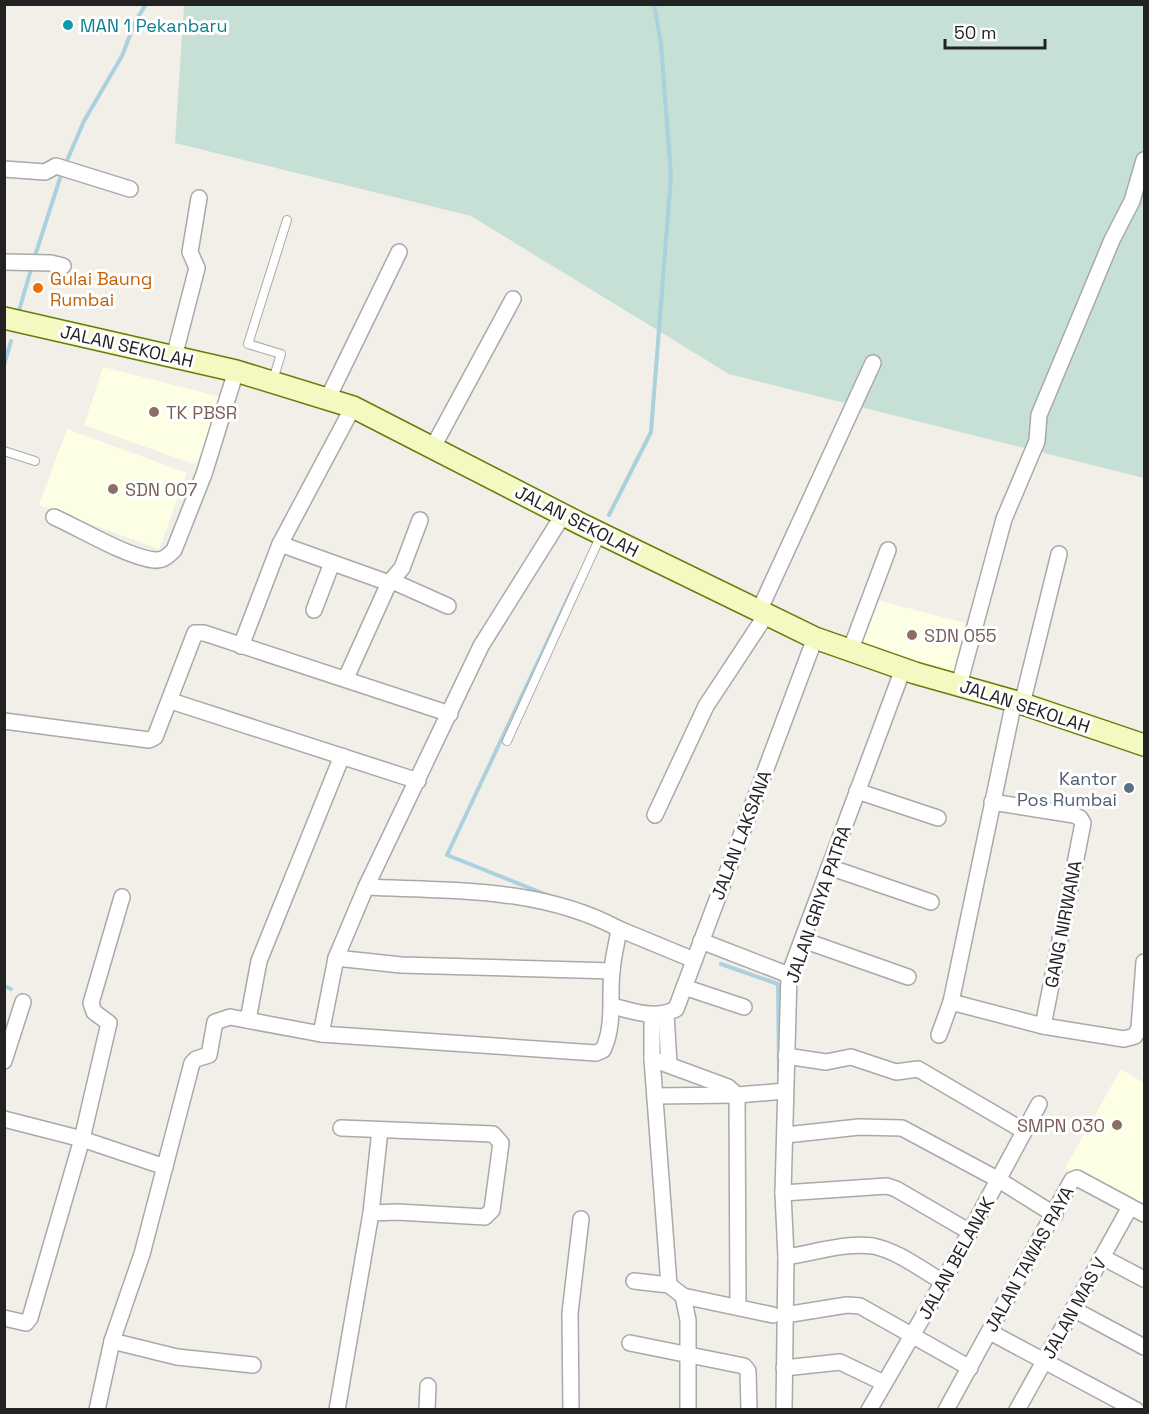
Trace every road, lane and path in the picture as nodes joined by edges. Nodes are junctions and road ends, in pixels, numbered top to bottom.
1 (1144, 160) edge
2 (4, 169) edge
3 (130, 189) dead end
4 (199, 198) dead end
5 (287, 220) dead end
6 (399, 252) dead end
7 (4, 262) edge
8 (63, 266) dead end
9 (513, 298) dead end
10 (10, 319) edge
11 (174, 357) junction
12 (873, 363) dead end
13 (236, 371) junction
14 (273, 382) junction
15 (328, 398) junction
16 (353, 407) junction
17 (433, 447) junction
18 (4, 451) edge
19 (34, 461) dead end
20 (563, 515) junction
21 (54, 517) dead end
22 (420, 520) dead end
23 (600, 533) junction
24 (280, 544) junction
25 (888, 550) dead end
26 (1059, 554) dead end
27 (332, 562) junction
28 (390, 582) junction
29 (448, 606) dead end
30 (314, 610) dead end
31 (762, 613) junction
32 (815, 638) junction
33 (242, 646) junction
34 (850, 651) junction
35 (903, 669) junction
36 (345, 678) junction
37 (959, 685) junction
38 (171, 701) junction
39 (1018, 703) junction
40 (450, 714) junction
41 (4, 721) edge
42 (507, 741) dead end
43 (1144, 744) edge
44 (342, 756) junction
45 (418, 781) junction
46 (857, 791) junction
47 (992, 802) junction
48 (656, 815) dead end
49 (938, 818) dead end
50 (829, 867) junction
51 (366, 887) junction
52 (122, 897) dead end
53 (931, 902) dead end
54 (619, 928) junction
55 (803, 940) junction
56 (701, 941) junction
57 (336, 958) junction
58 (694, 960) junction
59 (1144, 962) edge
60 (612, 971) junction
61 (789, 975) junction
62 (908, 977) dead end
63 (684, 987) junction
64 (23, 1002) dead end
65 (951, 1002) junction
66 (612, 1006) junction
67 (744, 1006) dead end
68 (659, 1015) junction
69 (11, 1020) edge
70 (248, 1020) junction
71 (1043, 1026) junction
72 (321, 1034) junction
73 (939, 1035) dead end
74 (786, 1056) junction
75 (652, 1059) junction
76 (4, 1061) edge
77 (669, 1064) junction
78 (780, 1091) junction
79 (737, 1095) junction
80 (655, 1096) junction
81 (1038, 1104) dead end
82 (4, 1119) edge
83 (341, 1128) dead end
84 (380, 1130) junction
85 (1024, 1131) junction
86 (786, 1135) junction
87 (82, 1139) junction
88 (165, 1167) junction
89 (999, 1180) junction
90 (783, 1193) junction
91 (1130, 1207) junction
92 (371, 1213) junction
93 (1144, 1214) edge
94 (1055, 1215) junction
95 (581, 1219) dead end
96 (970, 1232) junction
97 (786, 1257) junction
98 (1102, 1257) junction
99 (1144, 1279) edge
100 (633, 1281) dead end
101 (943, 1282) junction
102 (669, 1285) junction
103 (683, 1296) junction
104 (738, 1306) junction
105 (1073, 1309) junction
106 (779, 1315) junction
107 (4, 1318) edge
108 (990, 1332) junction
109 (913, 1335) junction
110 (112, 1341) junction
111 (630, 1343) dead end
112 (1144, 1347) edge
113 (687, 1356) junction
114 (1044, 1361) junction
115 (253, 1365) dead end
116 (784, 1368) junction
117 (970, 1368) junction
118 (884, 1383) junction
119 (428, 1386) dead end
120 (97, 1410) edge
121 (337, 1410) edge
122 (427, 1410) edge
123 (571, 1410) edge
124 (688, 1410) edge
125 (749, 1410) edge
126 (784, 1410) edge
127 (869, 1410) edge
128 (946, 1410) edge
129 (1017, 1410) edge
130 (1136, 1410) edge

1 - 37 street
2 - 3 street
4 - 11 street
5 - 14 lane
6 - 15 street
7 - 8 street
9 - 17 street
10 - 11 street, JALAN SEKOLAH
11 - 13 street, JALAN SEKOLAH
12 - 31 street
13 - 14 street, JALAN SEKOLAH
13 - 21 street
14 - 15 street, JALAN SEKOLAH
15 - 16 street, JALAN SEKOLAH
16 - 17 street, JALAN SEKOLAH
16 - 24 street
17 - 20 street, JALAN SEKOLAH
18 - 19 lane
20 - 23 street, JALAN SEKOLAH
20 - 40 street
22 - 28 street
23 - 31 street, JALAN SEKOLAH
23 - 42 lane
24 - 27 street
24 - 33 street
25 - 34 street
26 - 39 street
27 - 28 street
27 - 30 street
28 - 29 street
28 - 36 street
31 - 32 street, JALAN SEKOLAH
31 - 48 street
32 - 34 street, JALAN SEKOLAH
32 - 56 street, JALAN LAKSANA
33 - 36 street
33 - 38 street
34 - 35 street, JALAN SEKOLAH
35 - 37 street, JALAN SEKOLAH
35 - 46 street, JALAN GRIYA PATRA
36 - 40 street
37 - 39 street, JALAN SEKOLAH
38 - 41 street
38 - 44 street
39 - 43 street, JALAN SEKOLAH
39 - 47 street
40 - 45 street
44 - 45 street
44 - 70 street
45 - 51 street
46 - 49 street
46 - 50 street, JALAN GRIYA PATRA
47 - 65 street
47 - 71 street, GANG NIRWANA
50 - 53 street
50 - 55 street, JALAN GRIYA PATRA
51 - 54 street
51 - 57 street
52 - 87 street
54 - 58 street
54 - 60 street
55 - 61 street, JALAN GRIYA PATRA
55 - 62 street
56 - 58 street, JALAN LAKSANA
56 - 61 street
57 - 60 street
57 - 72 street
58 - 63 street, JALAN LAKSANA
59 - 71 street
60 - 66 street
61 - 74 street, JALAN GRIYA PATRA
63 - 67 street
63 - 68 street, JALAN LAKSANA
64 - 69 street
65 - 71 street
65 - 73 street
66 - 68 street
66 - 72 street
68 - 75 street
68 - 77 street
69 - 76 street
70 - 72 street
70 - 88 street
74 - 78 street, JALAN GRIYA PATRA
74 - 85 street
75 - 77 street
75 - 80 street
77 - 79 street
78 - 79 street
78 - 86 street, JALAN GRIYA PATRA
79 - 80 street
79 - 104 street
80 - 102 street
81 - 85 street, JALAN BELANAK
82 - 87 street
83 - 84 street
84 - 92 street
84 - 92 street
85 - 89 street, JALAN BELANAK
86 - 89 street
86 - 90 street, JALAN GRIYA PATRA
87 - 88 street
87 - 107 street
88 - 110 street
89 - 94 street
89 - 96 street, JALAN BELANAK
90 - 96 street
90 - 97 street, JALAN GRIYA PATRA
91 - 93 street, JALAN TAWAS RAYA
91 - 94 street, JALAN TAWAS RAYA
91 - 98 street, JALAN MAS V
92 - 121 street
94 - 108 street, JALAN TAWAS RAYA
95 - 123 street
96 - 101 street, JALAN BELANAK
97 - 101 street
97 - 106 street, JALAN GRIYA PATRA
98 - 99 street
98 - 105 street, JALAN MAS V
100 - 102 street
101 - 109 street, JALAN BELANAK
102 - 103 street
103 - 104 street
103 - 113 street
104 - 106 street
105 - 112 street
105 - 114 street, JALAN MAS V
106 - 109 street
106 - 116 street, JALAN GRIYA PATRA
108 - 114 street
108 - 117 street, JALAN TAWAS RAYA
109 - 117 street
109 - 118 street, JALAN BELANAK
110 - 115 street
110 - 120 street
111 - 113 street
113 - 124 street
113 - 125 street
114 - 129 street, JALAN MAS V
114 - 130 street
116 - 118 street
116 - 126 street, JALAN GRIYA PATRA
117 - 128 street, JALAN TAWAS RAYA
118 - 127 street, JALAN BELANAK
119 - 122 street

